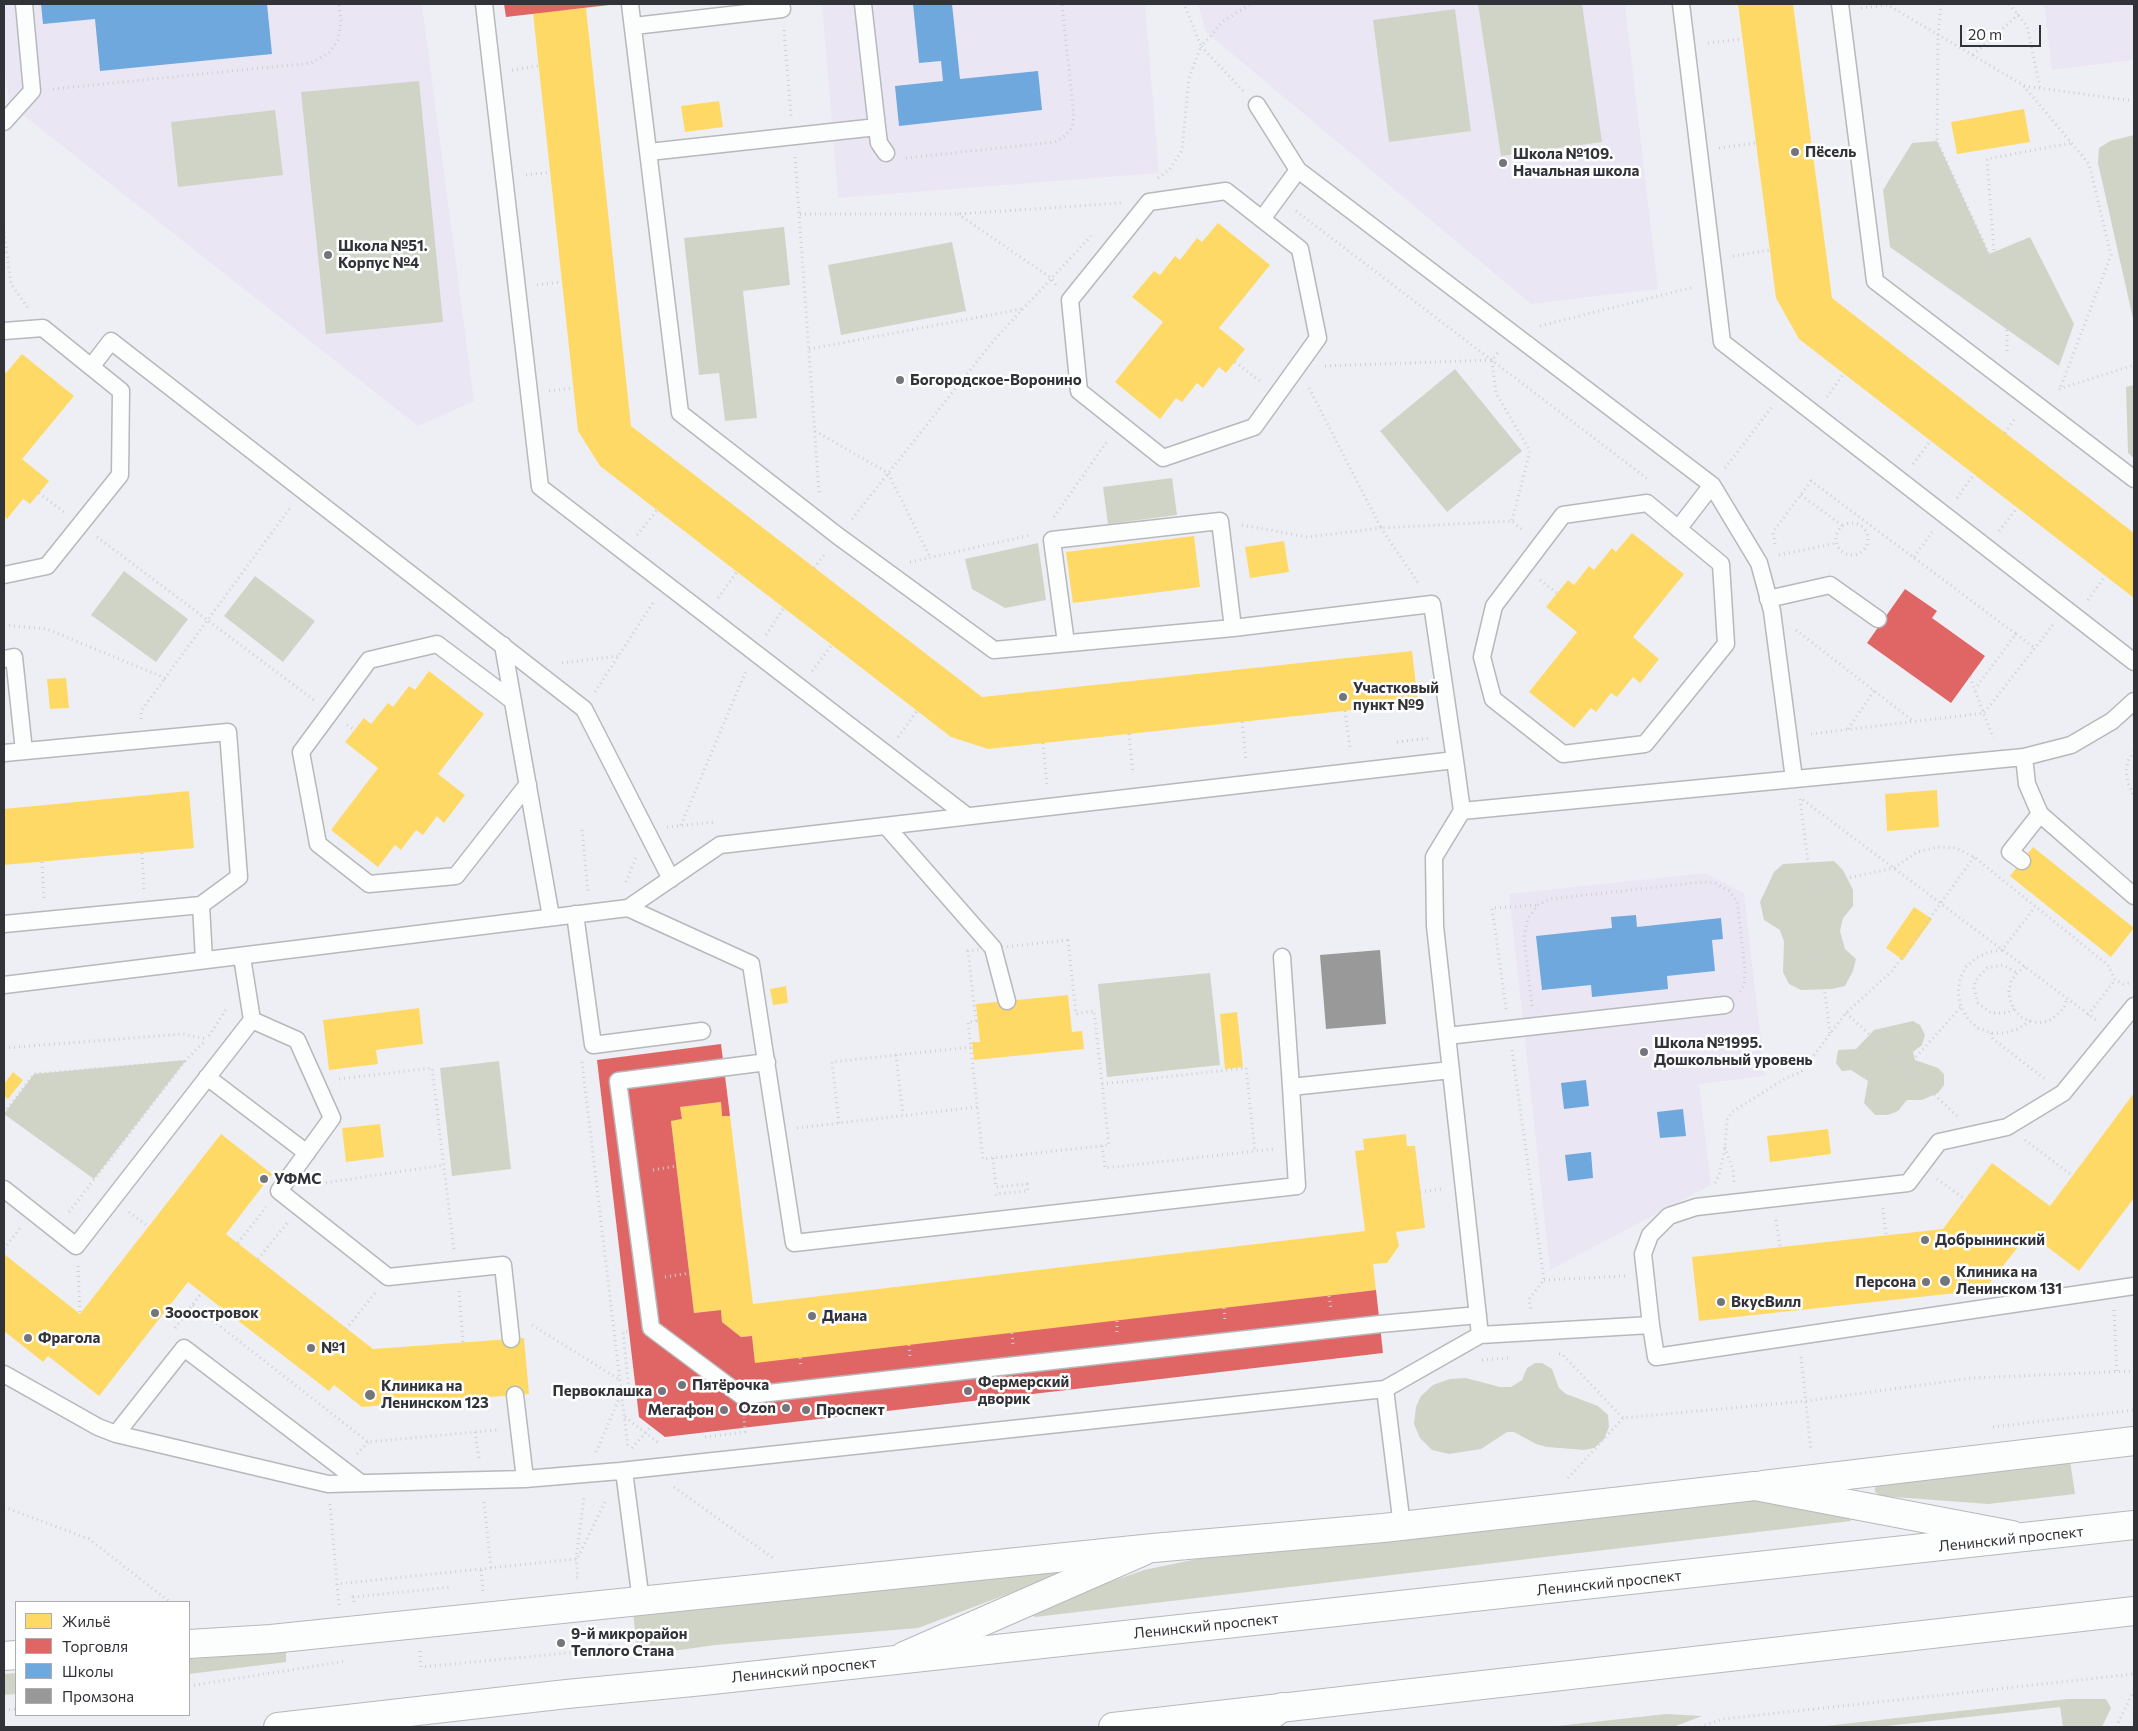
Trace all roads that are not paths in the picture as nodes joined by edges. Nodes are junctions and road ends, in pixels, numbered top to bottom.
1 (24, 4) edge
2 (484, 4) edge
3 (630, 4) edge
4 (863, 4) edge
5 (1681, 4) edge
6 (782, 7) edge
7 (1840, 7) edge
8 (634, 26) junction
9 (1257, 106) road end
10 (4, 122) edge
11 (877, 127) junction
12 (649, 152) junction
13 (886, 153) road end
14 (1298, 170) junction
15 (1262, 219) junction
16 (4, 332) edge
17 (91, 367) junction
18 (2134, 479) edge
19 (1712, 485) junction
20 (1678, 529) junction
21 (4, 575) edge
22 (1770, 605) junction
23 (1878, 619) dead end
24 (1233, 628) junction
25 (1066, 643) junction
26 (503, 645) junction
27 (4, 659) edge
28 (2134, 662) edge
29 (513, 701) junction
30 (2134, 701) edge
31 (24, 751) junction
32 (4, 752) edge
33 (2024, 757) junction
34 (1455, 760) junction
35 (1794, 779) junction
36 (528, 784) junction
37 (1462, 811) junction
38 (2040, 814) junction
39 (967, 816) junction
40 (886, 826) junction
41 (2022, 861) dead end
42 (671, 878) junction
43 (2134, 896) edge
44 (201, 905) junction
45 (628, 908) junction
46 (575, 914) junction
47 (551, 917) junction
48 (4, 924) edge
49 (242, 957) junction
50 (1282, 957) dead end
51 (204, 960) junction
52 (4, 985) edge
53 (1007, 1001) dead end
54 (1725, 1005) road end
55 (2134, 1006) edge
56 (252, 1020) junction
57 (702, 1031) dead end
58 (1447, 1036) junction
59 (767, 1062) junction
60 (1451, 1070) junction
61 (207, 1077) junction
62 (1290, 1087) junction
63 (306, 1153) junction
64 (4, 1189) edge
65 (2134, 1286) edge
66 (1478, 1315) junction
67 (1651, 1325) junction
68 (510, 1332) road end
69 (1480, 1335) junction
70 (4, 1374) edge
71 (1386, 1389) junction
72 (516, 1395) dead end
73 (116, 1434) junction
74 (2134, 1441) edge
75 (624, 1471) junction
76 (525, 1479) junction
77 (361, 1483) junction
78 (1755, 1486) junction
79 (1402, 1526) junction
80 (2134, 1526) edge
81 (2024, 1538) junction
82 (1153, 1548) junction
83 (641, 1601) junction
84 (2134, 1611) edge
85 (190, 1644) edge
86 (896, 1660) junction
87 (1282, 1707) junction
88 (278, 1727) edge
89 (1113, 1727) edge
90 (1256, 1727) edge

1 - 10 lane
2 - 39 lane
3 - 8 lane
4 - 11 lane
5 - 28 lane
6 - 8 lane
7 - 18 lane
8 - 12 lane
9 - 14 lane
11 - 12 lane
11 - 13 lane
12 - 25 lane
14 - 15 lane
14 - 19 lane
15 - 15 lane
16 - 17 lane
17 - 21 lane
17 - 26 lane
19 - 20 lane
19 - 22 lane
20 - 20 lane
22 - 23 lane
22 - 35 lane
24 - 25 lane
24 - 25 lane
24 - 34 lane
26 - 29 lane
26 - 42 lane
27 - 31 lane
29 - 36 lane
29 - 36 lane
30 - 33 lane
31 - 32 lane
31 - 44 lane
33 - 35 lane
33 - 38 lane
34 - 37 lane
34 - 39 lane
35 - 37 lane
36 - 47 lane
37 - 58 lane
38 - 41 lane
38 - 43 lane
39 - 40 lane
40 - 42 lane
40 - 53 lane
42 - 45 lane
44 - 48 lane
44 - 51 lane
45 - 46 lane
45 - 59 lane
46 - 47 lane
46 - 57 lane
47 - 49 lane
49 - 51 lane
49 - 56 lane
50 - 62 lane
51 - 52 lane
54 - 58 lane
55 - 67 lane
56 - 61 lane
56 - 63 lane
58 - 60 lane
59 - 62 lane
59 - 66 lane
60 - 62 lane
60 - 66 lane
61 - 63 lane
61 - 64 lane
63 - 68 lane
65 - 67 lane
66 - 69 lane
67 - 69 lane
69 - 71 lane
70 - 73 lane
71 - 75 lane
71 - 79 lane
72 - 76 lane
73 - 77 lane
73 - 77 lane
74 - 78 main road
75 - 76 lane
75 - 83 lane
76 - 77 lane
78 - 79 main road
78 - 81 main road
79 - 82 main road
80 - 81 main road, Ленинский проспект
81 - 86 main road, Ленинский проспект
82 - 83 main road
82 - 86 main road
83 - 85 main road
84 - 87 main road
86 - 88 main road, Ленинский проспект
87 - 89 main road
87 - 90 main road

